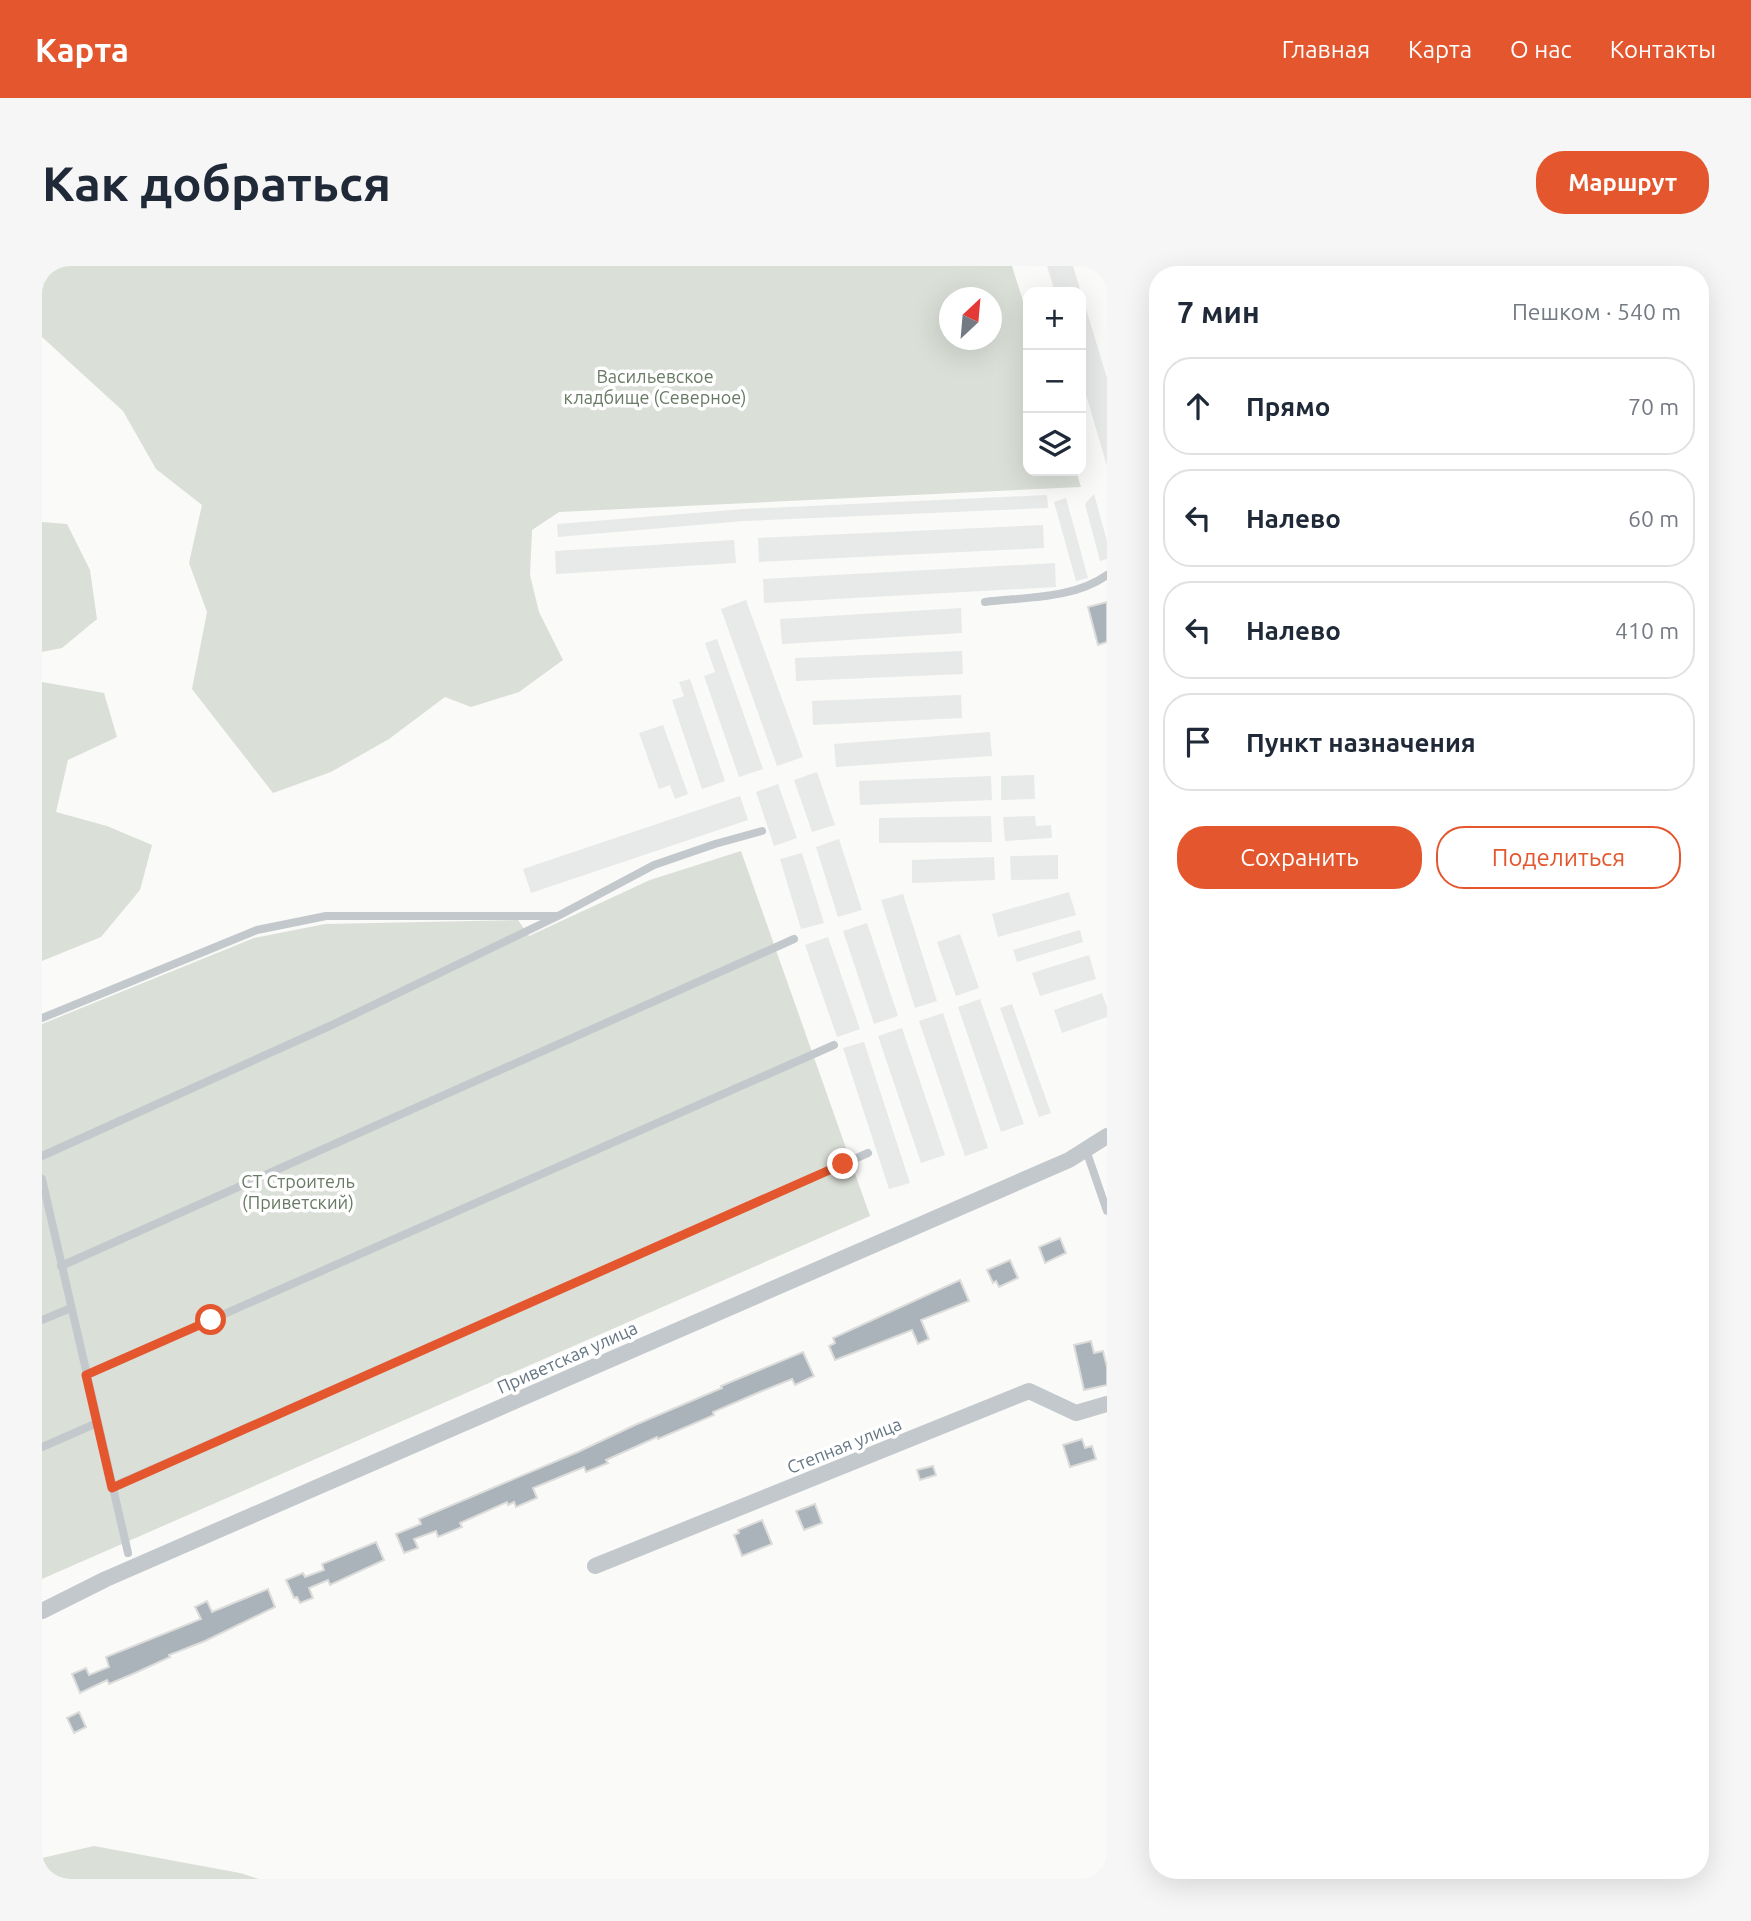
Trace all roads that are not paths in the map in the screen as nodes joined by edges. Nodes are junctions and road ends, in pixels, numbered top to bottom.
1 (1107, 575) edge
2 (985, 602) dead end
3 (762, 831) dead end
4 (558, 916) junction
5 (794, 939) dead end
6 (42, 1018) edge
7 (834, 1045) dead end
8 (1107, 1136) edge
9 (1086, 1150) junction
10 (868, 1153) dead end
11 (42, 1156) edge
12 (42, 1179) edge
13 (43, 1192) edge
14 (1107, 1211) edge
15 (61, 1266) junction
16 (71, 1308) junction
17 (42, 1320) edge
18 (86, 1375) junction
19 (1107, 1404) edge
20 (97, 1423) junction
21 (42, 1447) edge
22 (112, 1488) junction
23 (128, 1553) dead end
24 (595, 1566) dead end
25 (42, 1611) edge

1 - 2 lane
3 - 4 lane
4 - 6 lane
4 - 11 lane
5 - 15 lane
7 - 18 lane
8 - 9 street, Приветская улица
9 - 14 lane
9 - 25 street, Приветская улица
10 - 22 lane
12 - 13 lane
13 - 15 lane
15 - 16 lane
16 - 17 lane
16 - 18 lane
18 - 20 lane
19 - 24 street, Степная улица
20 - 21 lane
20 - 22 lane
22 - 23 lane

